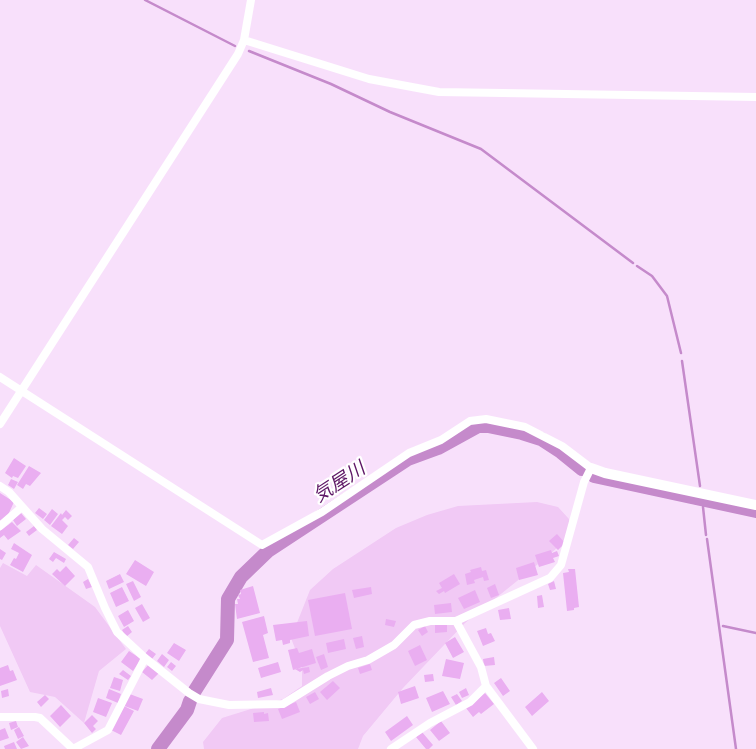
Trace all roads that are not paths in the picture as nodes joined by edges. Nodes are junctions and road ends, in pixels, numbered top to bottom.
1 (251, 0) edge
2 (244, 40) junction
3 (756, 96) edge
4 (0, 377) edge
5 (21, 391) junction
6 (0, 424) edge
7 (591, 468) junction
8 (0, 486) edge
9 (756, 505) edge
10 (22, 507) junction
11 (0, 526) edge
12 (456, 621) junction
13 (145, 658) junction
14 (486, 686) junction
15 (0, 717) edge
16 (391, 749) edge
17 (533, 749) edge

1 - 2 street
2 - 3 street
2 - 5 street
4 - 5 street
5 - 6 street
5 - 7 street
7 - 9 street
7 - 12 street
8 - 10 street
10 - 11 street
10 - 13 street
12 - 13 street
12 - 14 street
13 - 15 street
14 - 16 street
14 - 17 street

